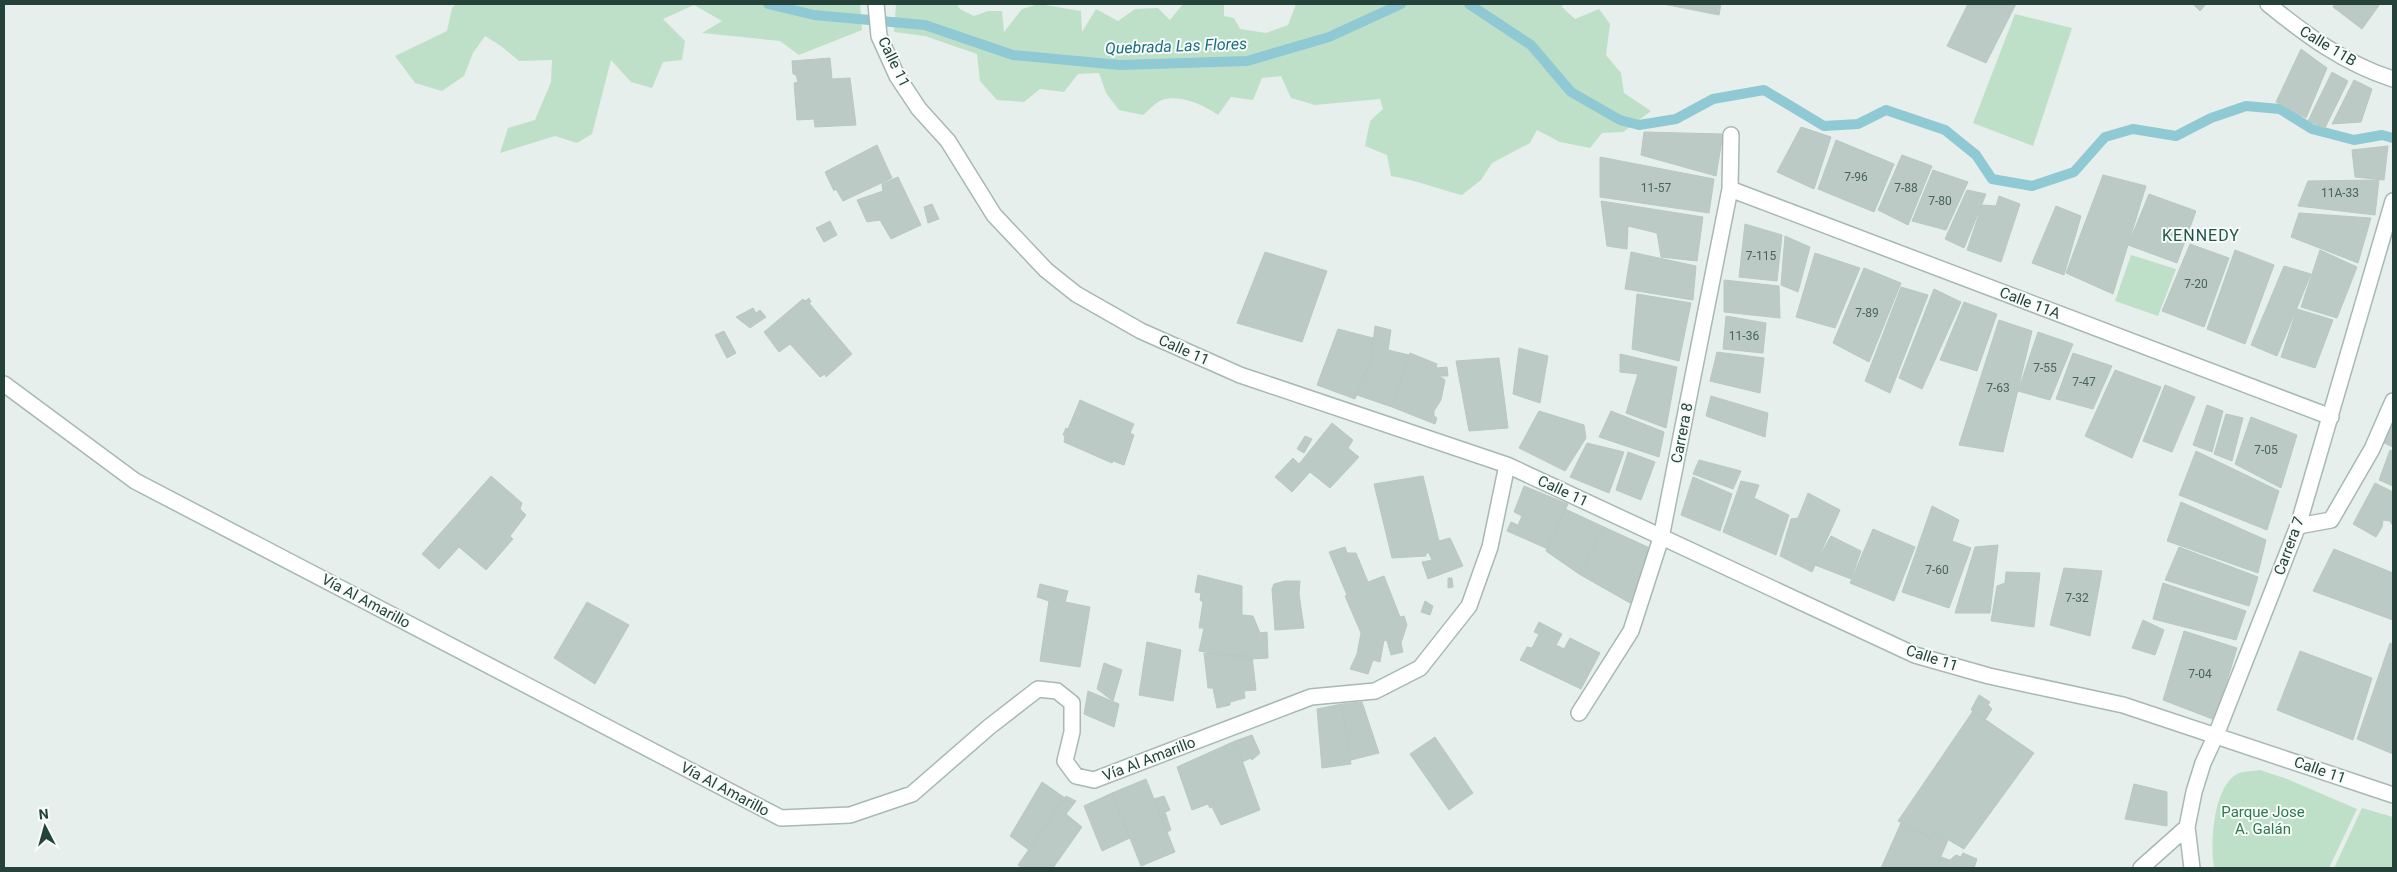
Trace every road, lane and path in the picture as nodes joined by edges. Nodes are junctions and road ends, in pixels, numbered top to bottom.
1 (876, 4) edge
2 (2268, 4) edge
3 (2393, 79) edge
4 (1731, 135) dead end
5 (1730, 189) junction
6 (2393, 201) edge
7 (4, 384) edge
8 (2393, 400) edge
9 (2331, 417) junction
10 (1507, 465) junction
11 (2298, 526) junction
12 (1661, 538) junction
13 (1579, 713) dead end
14 (2216, 735) junction
15 (2393, 795) edge
16 (2187, 827) junction
17 (2141, 868) edge
18 (2192, 868) edge

1 - 10 street, Calle 11
2 - 3 street, Calle 11B
4 - 5 street, Carrera 8
5 - 9 street, Calle 11A
5 - 12 street, Carrera 8
6 - 9 street, Carrera 7
7 - 10 street, Vía Al Amarillo
8 - 11 street
9 - 11 street, Carrera 7
10 - 12 street, Calle 11
11 - 14 street, Carrera 7
12 - 13 street, Carrera 8
12 - 14 street, Calle 11
14 - 15 street, Calle 11
14 - 16 street, Carrera 7
16 - 17 street
16 - 18 street, Carrera 7

